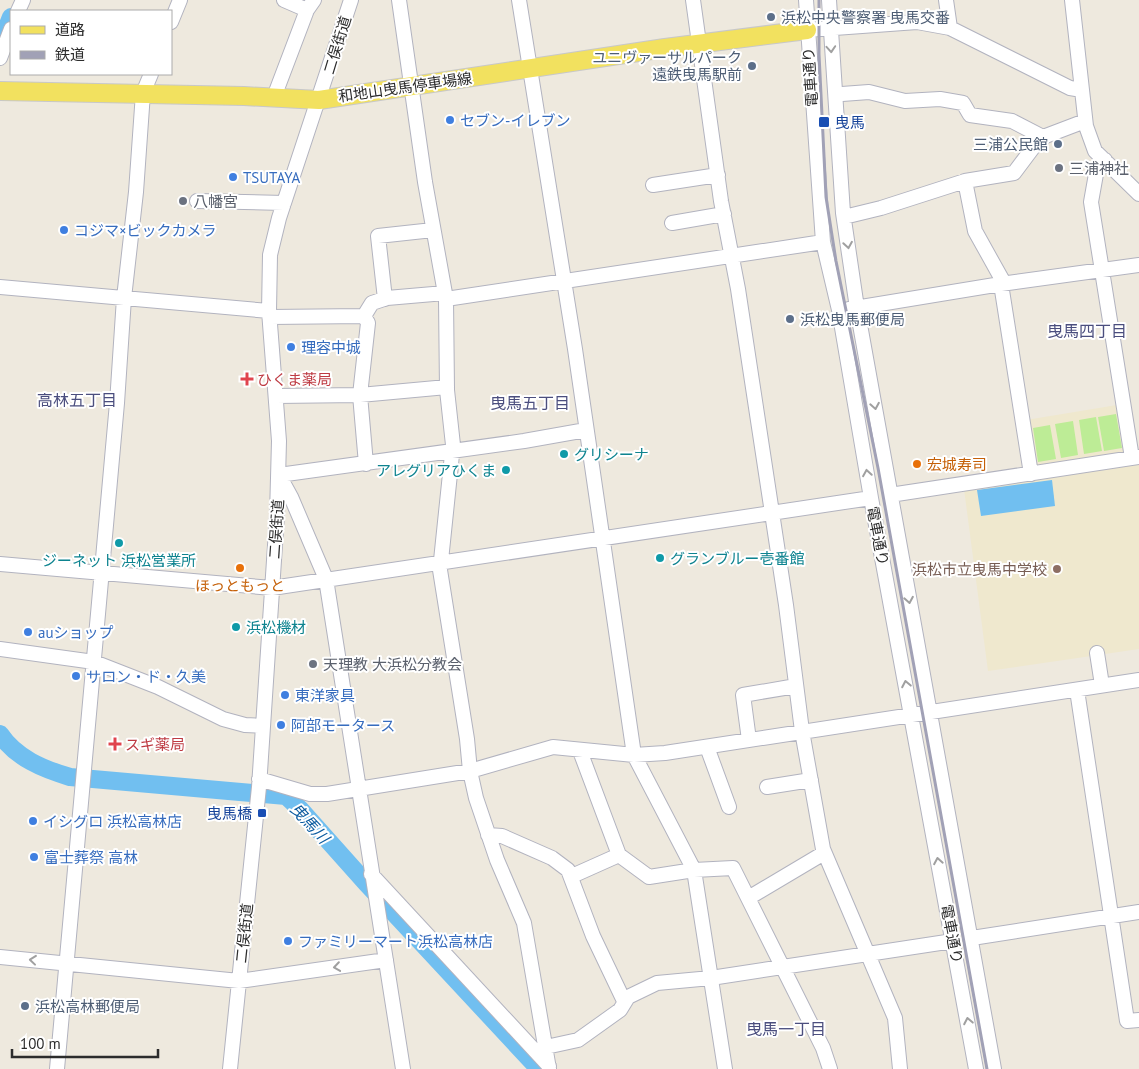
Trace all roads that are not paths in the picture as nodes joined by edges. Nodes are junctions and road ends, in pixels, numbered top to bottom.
1 (180, 0) edge
2 (284, 0) edge
3 (351, 0) edge
4 (399, 0) edge
5 (519, 0) edge
6 (693, 0) edge
7 (806, 0) edge
8 (829, 0) edge
9 (946, 0) edge
10 (1072, 0) edge
11 (310, 5) edge
12 (172, 20) edge
13 (830, 28) junction
14 (950, 28) junction
15 (807, 30) junction
16 (10, 32) edge
17 (699, 44) junction
18 (0, 58) edge
19 (530, 68) junction
20 (151, 75) edge
21 (411, 86) junction
22 (1082, 90) junction
23 (0, 91) edge
24 (143, 94) junction
25 (842, 94) dead end
26 (274, 98) junction
27 (319, 100) junction
28 (1085, 120) junction
29 (1041, 137) junction
30 (1105, 160) junction
31 (718, 175) junction
32 (965, 181) junction
33 (654, 185) dead end
34 (1139, 194) edge
35 (197, 201) dead end
36 (284, 203) junction
37 (724, 214) junction
38 (844, 217) junction
39 (672, 223) dead end
40 (433, 230) junction
41 (824, 242) junction
42 (732, 255) junction
43 (1139, 265) edge
44 (1101, 270) junction
45 (562, 280) junction
46 (1002, 284) junction
47 (0, 287) edge
48 (445, 296) junction
49 (124, 298) junction
50 (385, 299) junction
51 (857, 308) junction
52 (839, 310) junction
53 (270, 314) junction
54 (364, 316) junction
55 (447, 387) junction
56 (276, 396) junction
57 (360, 396) junction
58 (586, 430) junction
59 (452, 451) junction
60 (1136, 458) edge
61 (366, 464) junction
62 (1031, 474) junction
63 (279, 475) junction
64 (890, 496) junction
65 (871, 498) junction
66 (772, 513) junction
67 (602, 538) junction
68 (442, 562) junction
69 (0, 564) edge
70 (101, 573) junction
71 (326, 579) junction
72 (272, 588) junction
73 (0, 649) edge
74 (1097, 653) dead end
75 (94, 662) junction
76 (1139, 680) edge
77 (1102, 685) junction
78 (796, 686) junction
79 (1077, 690) junction
80 (930, 712) junction
81 (911, 715) junction
82 (263, 726) junction
83 (802, 731) junction
84 (749, 740) junction
85 (707, 747) junction
86 (580, 751) junction
87 (634, 755) junction
88 (470, 771) junction
89 (811, 780) junction
90 (259, 783) junction
91 (767, 787) dead end
92 (359, 790) junction
93 (729, 807) dead end
94 (488, 835) junction
95 (824, 853) junction
96 (619, 854) junction
97 (694, 870) junction
98 (371, 876) junction
99 (572, 876) junction
100 (750, 897) junction
101 (1139, 912) edge
102 (1111, 916) junction
103 (972, 938) junction
104 (953, 941) junction
105 (868, 954) junction
106 (0, 957) edge
107 (386, 960) junction
108 (66, 963) junction
109 (783, 967) junction
110 (711, 978) junction
111 (239, 981) junction
112 (624, 1000) junction
113 (1139, 1020) edge
114 (546, 1047) junction
115 (549, 1068) edge
116 (57, 1069) edge
117 (230, 1069) edge
118 (403, 1069) edge
119 (725, 1069) edge
120 (830, 1069) edge
121 (900, 1069) edge
122 (976, 1069) edge
123 (994, 1069) edge

1 - 12 street
2 - 11 street
3 - 27 street, 二俣街道
4 - 21 street
5 - 19 street
6 - 17 street
7 - 15 street, 電車通り
8 - 13 street, 電車通り
9 - 14 street
10 - 22 street
11 - 26 street
13 - 14 street
13 - 15 street
13 -> 38 street, 電車通り
14 - 22 street
15 - 17 main road, 和地山曳馬停車場線
15 - 41 street, 電車通り
16 - 18 street
17 - 19 main road, 和地山曳馬停車場線
17 - 31 street
19 - 21 main road, 和地山曳馬停車場線
19 - 45 street
20 - 24 street
21 - 27 main road, 和地山曳馬停車場線
21 - 40 street
22 - 28 street
23 - 24 main road, 和地山曳馬停車場線
24 - 26 main road, 和地山曳馬停車場線
24 - 49 street
25 - 29 street
26 - 27 main road, 和地山曳馬停車場線
27 - 36 street, 二俣街道
28 - 29 street
28 - 30 street
29 - 32 street
30 - 34 street
30 - 44 street
31 - 33 street
31 - 37 street
32 - 38 street
32 - 46 street
35 - 36 street
36 - 53 street, 二俣街道
37 - 39 street
37 - 42 street
38 -> 51 street, 電車通り
40 - 48 street
40 - 50 street
41 - 42 street
41 - 52 street, 電車通り
42 - 45 street
42 - 66 street
43 - 44 street
44 - 46 street
44 - 60 street
45 - 48 street
45 - 58 street
46 - 51 street
46 - 62 street
47 - 49 street
48 - 50 street
48 - 55 street
49 - 53 street
49 - 70 street
50 - 54 street
51 - 52 street
51 -> 64 street, 電車通り
65 -> 52 street, 電車通り
53 - 54 street
53 - 56 street, 二俣街道
54 - 57 street
55 - 57 street
55 - 59 street
56 - 57 street
56 - 63 street, 二俣街道
57 - 61 street
58 - 59 street
58 - 67 street
59 - 61 street
59 - 68 street
60 - 62 street
61 - 63 street
62 - 64 street
63 - 71 street
63 - 72 street, 二俣街道
64 -> 80 street, 電車通り
65 - 66 street
81 -> 65 street, 電車通り
66 - 67 street
66 - 78 street
67 - 68 street
67 - 87 street
68 - 71 street
68 - 88 street
69 - 70 street
70 - 72 street
70 - 75 street
71 - 72 street
71 - 92 street
72 - 82 street, 二俣街道
73 - 75 street
74 - 77 street
75 - 82 street
75 - 108 street
76 - 77 street
77 - 79 street
78 - 83 street
78 - 84 street
79 - 80 street
79 - 102 street
80 - 81 street
80 - 103 street, 電車通り
81 - 83 street
104 -> 81 street, 電車通り
82 - 90 street, 二俣街道
83 - 84 street
83 - 89 street
84 - 85 street
85 - 87 street
85 - 93 street
86 - 87 street
86 - 88 street
86 - 96 street
87 - 97 street
88 - 92 street
88 - 94 street
89 - 91 street
89 - 95 street
90 - 92 street
90 - 111 street, 二俣街道
92 - 98 street
94 - 99 street
94 - 114 street
95 - 100 street
95 - 105 street
96 - 97 street
96 - 99 street
97 - 100 street
97 - 110 street
98 - 107 street
98 - 115 street
99 - 112 street
100 - 109 street
101 - 102 street
102 - 103 street
102 - 113 street
103 - 123 street, 電車通り
104 - 105 street
122 -> 104 street, 電車通り
105 - 109 street
105 - 121 street
108 -> 106 street
107 -> 111 street
107 - 118 street
108 - 111 street
108 - 116 street
109 - 110 street
109 - 120 street
110 - 112 street
110 - 119 street
111 - 117 street, 二俣街道
112 - 114 street
114 - 115 street

